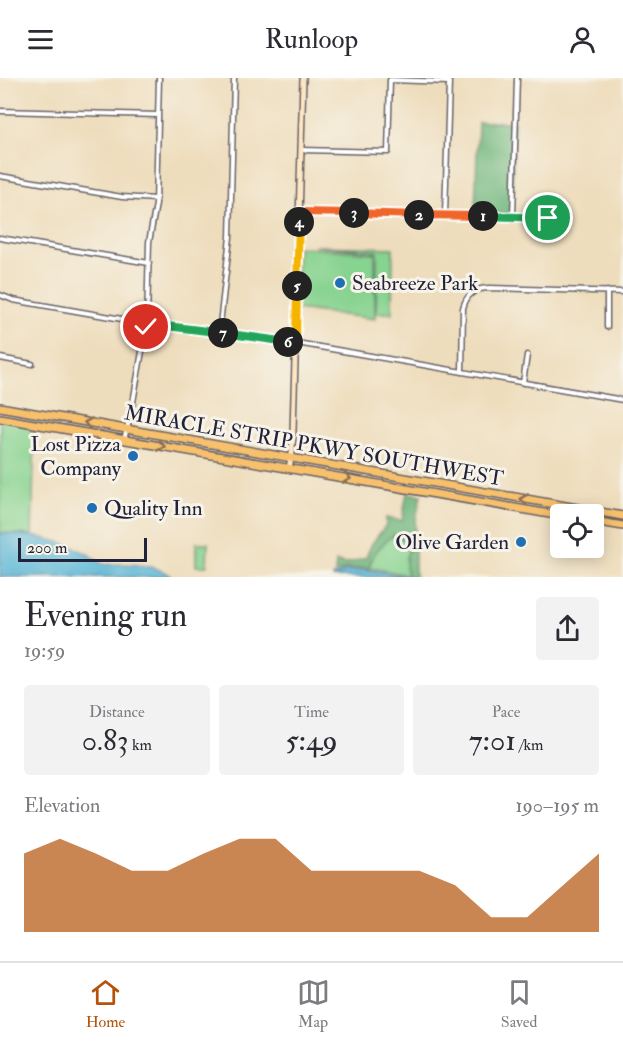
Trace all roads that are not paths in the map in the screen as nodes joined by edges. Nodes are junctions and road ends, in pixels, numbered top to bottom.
1 (159, 78) edge
2 (234, 78) edge
3 (303, 78) edge
4 (517, 78) edge
5 (0, 111) edge
6 (158, 115) junction
7 (301, 150) junction
8 (0, 176) edge
9 (156, 199) junction
10 (299, 212) junction
11 (445, 215) junction
12 (513, 217) junction
13 (552, 218) dead end
14 (0, 238) edge
15 (148, 263) junction
16 (607, 291) junction
17 (623, 292) edge
18 (0, 295) edge
19 (147, 323) junction
20 (607, 327) dead end
21 (219, 333) junction
22 (296, 343) junction
23 (528, 355) dead end
24 (0, 358) edge
25 (32, 364) dead end
26 (462, 372) junction
27 (523, 383) junction
28 (623, 400) edge
29 (0, 407) edge
30 (0, 418) edge
31 (126, 429) junction
32 (124, 440) junction
33 (291, 458) junction
34 (289, 468) junction
35 (550, 514) edge
36 (623, 516) edge
37 (604, 523) edge
38 (623, 526) edge

1 - 6 street
2 - 21 street
3 - 7 street
4 - 12 street
5 - 6 street
6 - 9 street
7 - 10 street
7 - 11 street
8 - 9 street
9 - 15 street
10 - 11 street
10 - 22 street
11 - 12 street
12 - 13 street
14 - 15 street
15 - 19 street
16 - 17 street
16 - 20 street
16 - 26 street
18 - 19 street
19 - 21 street
19 - 31 street
21 - 22 street
22 - 26 street
22 - 33 street
23 - 27 street
24 - 25 street
26 - 27 street
27 - 28 street
31 -> 29 highway, MIRACLE STRIP PKWY SOUTHWEST
30 - 32 highway, MIRACLE STRIP PKWY SOUTHWEST
31 - 32 street
31 - 33 highway, MIRACLE STRIP PKWY SOUTHWEST
32 -> 34 highway, MIRACLE STRIP PKWY SOUTHWEST
33 - 34 street
36 -> 33 highway, MIRACLE STRIP PKWY SOUTHWEST
34 -> 35 highway, MIRACLE STRIP PKWY SOUTHWEST
37 - 38 highway

